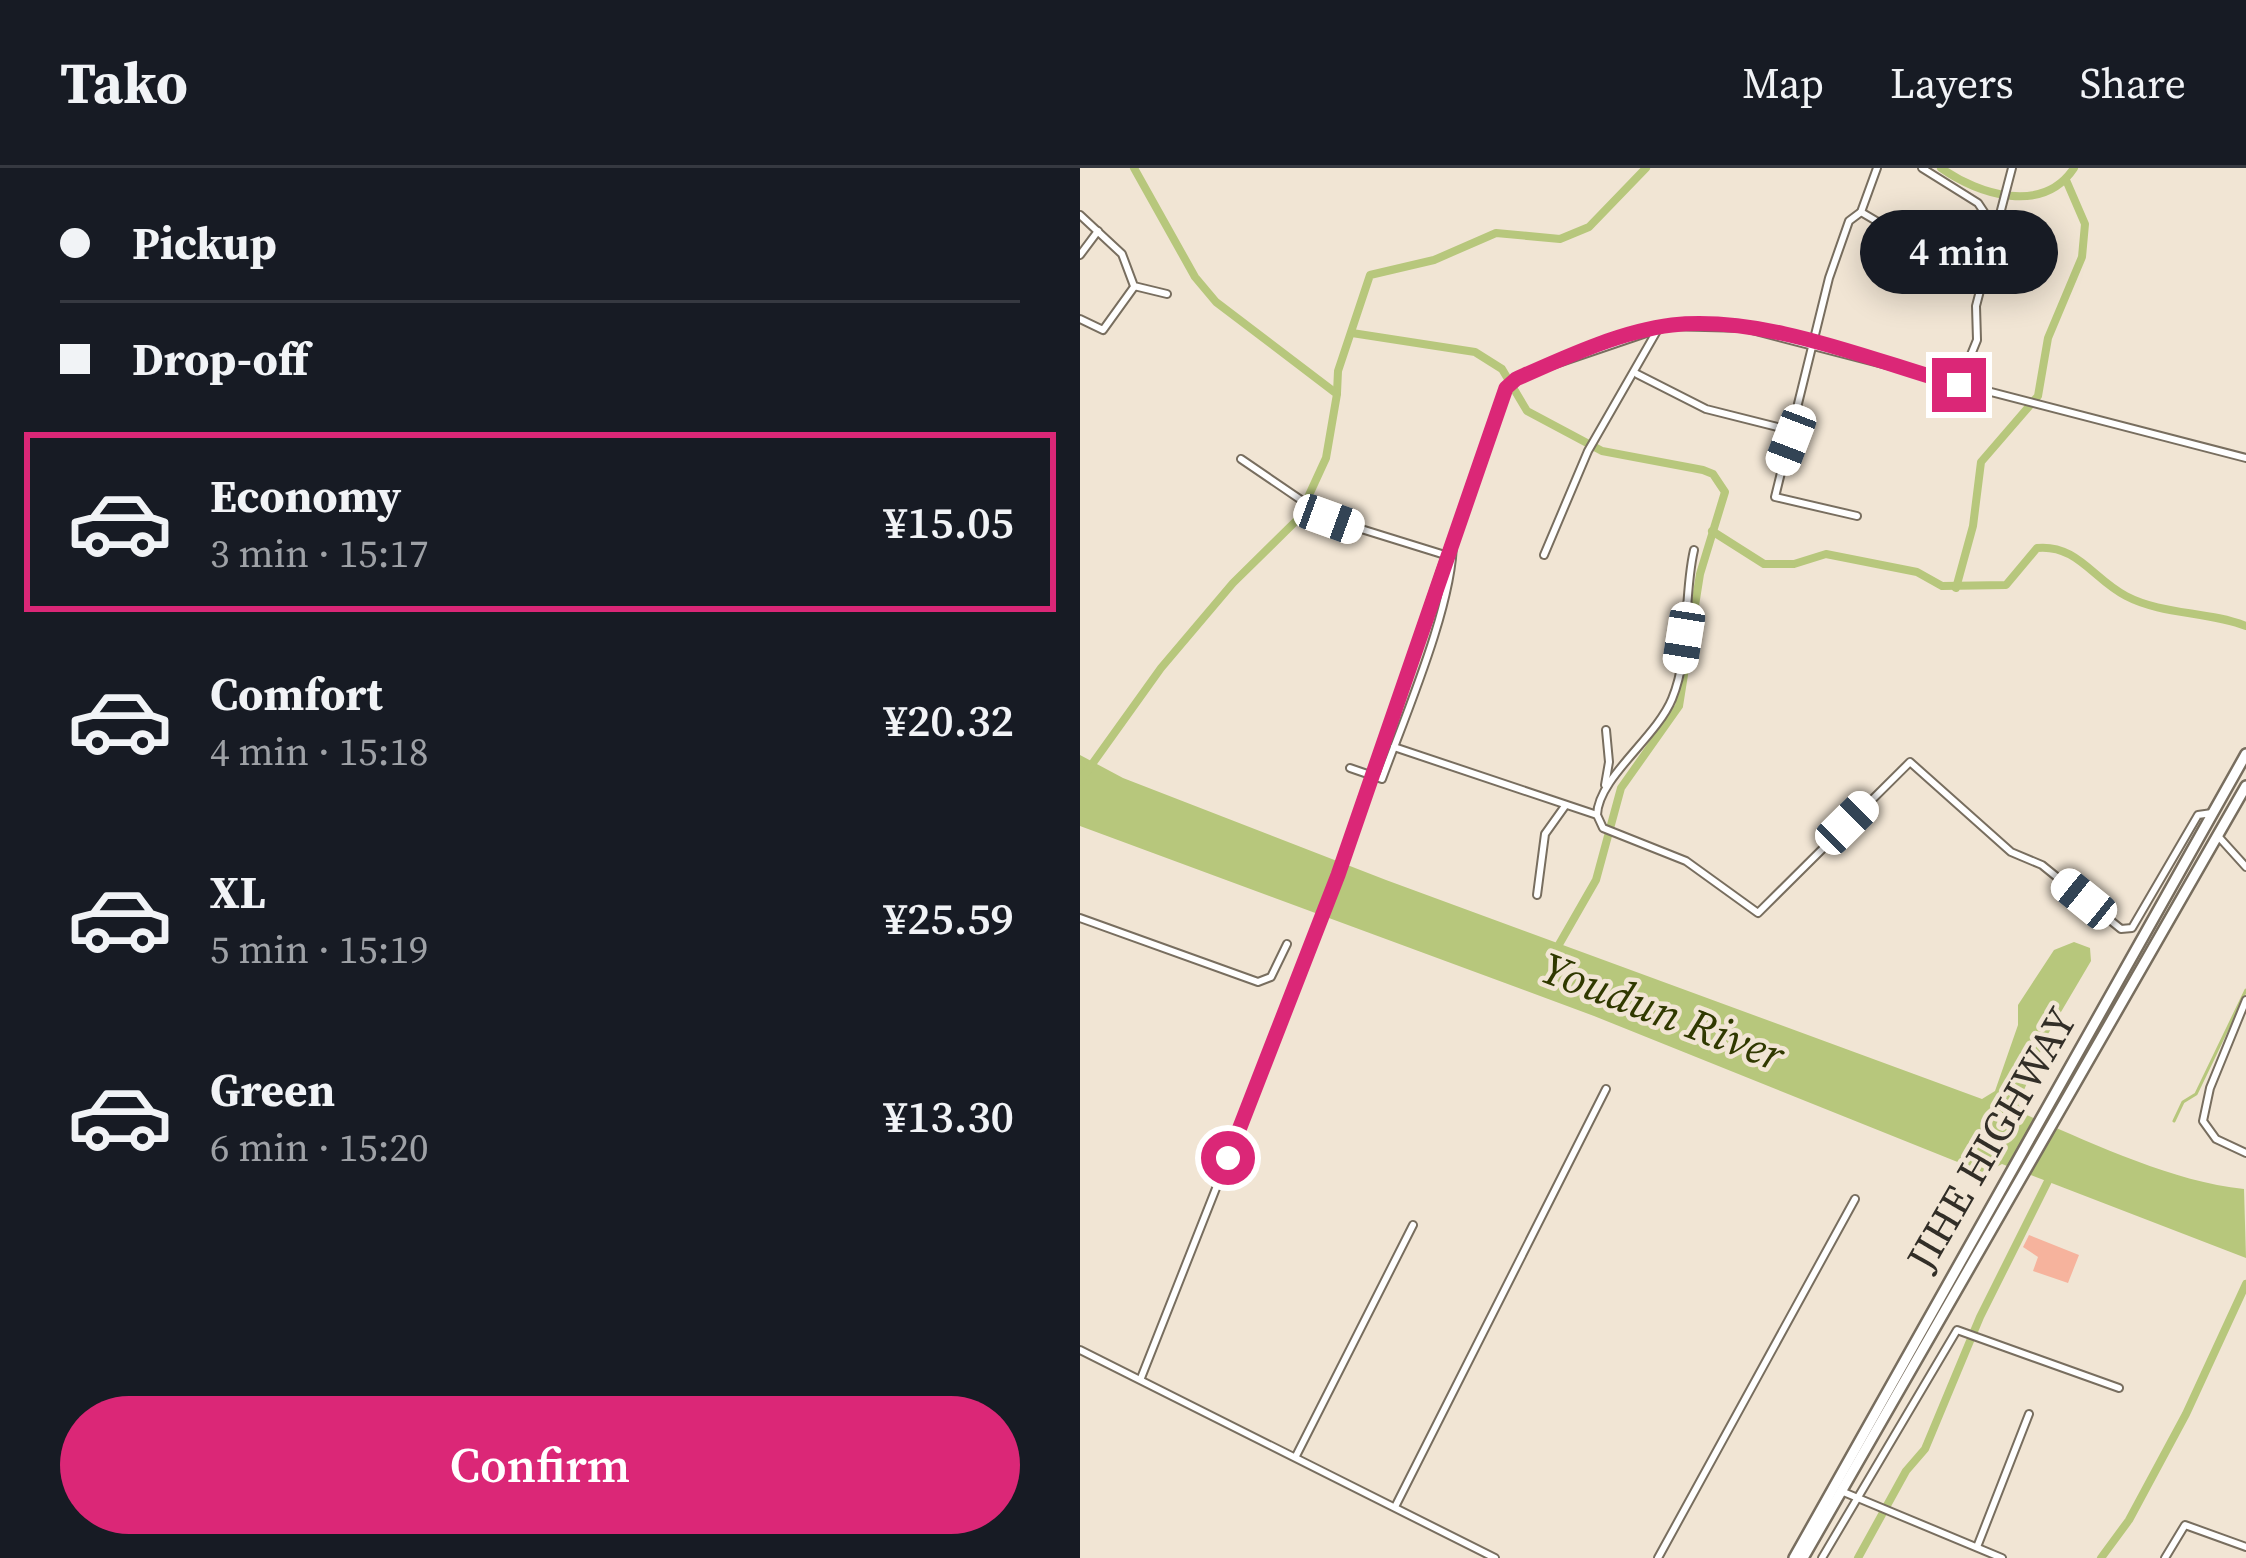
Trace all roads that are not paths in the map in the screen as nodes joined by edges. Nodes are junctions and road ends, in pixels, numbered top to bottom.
1 (1877, 168) edge
2 (1922, 168) edge
3 (2012, 168) edge
4 (1862, 212) junction
5 (1080, 215) edge
6 (2000, 224) junction
7 (1099, 231) junction
8 (1080, 254) edge
9 (1990, 260) junction
10 (1134, 286) junction
11 (1167, 294) dead end
12 (1080, 319) edge
13 (1658, 328) junction
14 (1814, 345) junction
15 (1637, 374) junction
16 (1959, 385) junction
17 (1793, 431) junction
18 (2246, 458) edge
19 (1241, 459) dead end
20 (1857, 516) dead end
21 (1453, 535) junction
22 (1694, 550) dead end
23 (1445, 555) junction
24 (1544, 555) dead end
25 (1606, 730) dead end
26 (1394, 747) junction
27 (2246, 754) edge
28 (1350, 768) dead end
29 (1605, 785) junction
30 (2246, 786) edge
31 (1565, 806) junction
32 (1597, 815) junction
33 (2214, 815) junction
34 (2218, 836) junction
35 (2246, 867) edge
36 (1538, 896) dead end
37 (1080, 918) edge
38 (1287, 944) dead end
39 (2246, 1000) edge
40 (1606, 1089) dead end
41 (2243, 1152) edge
42 (1855, 1199) dead end
43 (1414, 1226) dead end
44 (1080, 1350) edge
45 (1141, 1378) junction
46 (2119, 1388) dead end
47 (2029, 1414) dead end
48 (1296, 1456) junction
49 (1841, 1491) junction
50 (1857, 1497) junction
51 (1395, 1507) junction
52 (1821, 1519) junction
53 (1977, 1547) junction
54 (2246, 1547) edge
55 (1495, 1558) edge
56 (1658, 1558) edge
57 (1794, 1558) edge
58 (1803, 1558) edge
59 (1822, 1558) edge
60 (2002, 1558) edge
61 (2165, 1558) edge

1 - 4 street
2 - 6 street
3 - 6 street
4 - 9 street
4 - 14 street
5 - 7 street
6 - 9 street
7 - 8 street
7 - 10 street
9 - 16 street
10 - 11 street
10 - 12 street
13 - 14 street
13 - 15 street
13 - 21 street
14 - 16 street
14 - 17 street
15 - 17 street
15 - 24 street
16 - 18 street
17 - 20 street
19 - 23 street
21 - 23 street
21 - 26 street
22 - 29 street
23 - 45 street, bridge
25 - 29 street
26 - 28 street
26 - 31 street
27 - 33 main road, JIHE HIGHWAY
29 - 32 street
30 - 34 main road, JIHE HIGHWAY
31 - 32 street
31 - 36 street
32 - 33 street
33 - 52 main road, JIHE HIGHWAY
34 - 35 street
34 - 49 main road, JIHE HIGHWAY
37 - 38 street
39 - 41 street
40 - 51 street
42 - 56 street
43 - 48 street
44 - 45 street
45 - 48 street
46 - 50 street
47 - 53 street
48 - 51 street
49 - 50 street
49 - 52 main road, JIHE HIGHWAY
50 - 53 street
50 - 59 street
51 - 55 street
52 - 57 main road, JIHE HIGHWAY
52 - 58 main road, JIHE HIGHWAY
53 - 60 street
54 - 61 street

